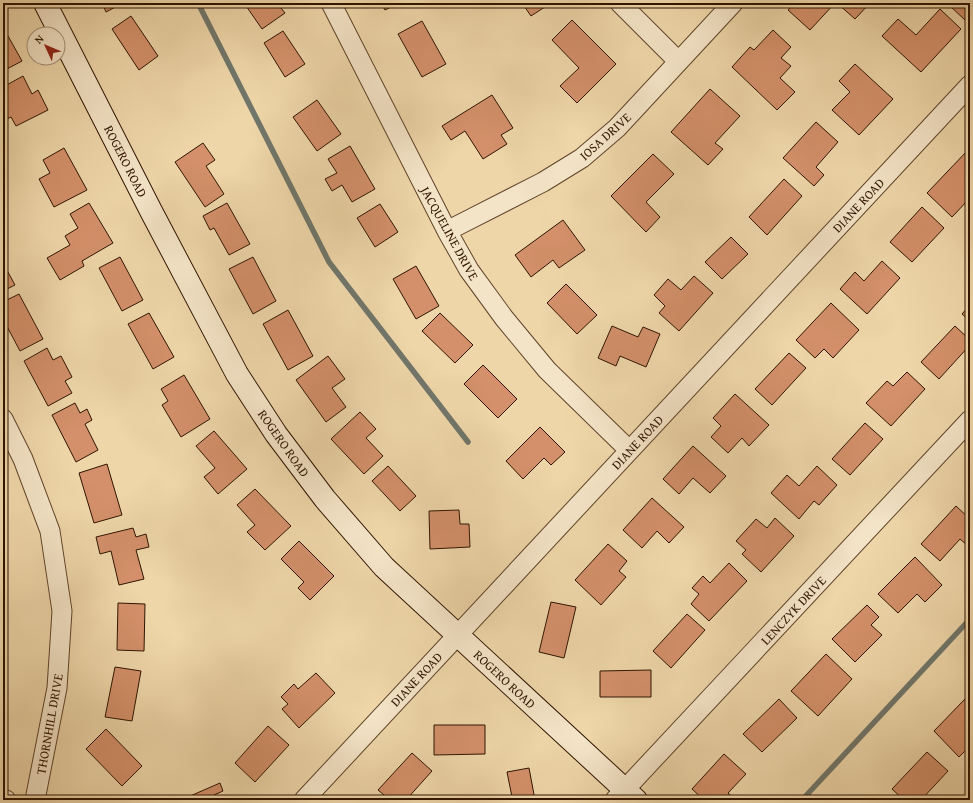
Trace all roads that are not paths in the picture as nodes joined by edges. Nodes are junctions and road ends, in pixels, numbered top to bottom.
1 (45, 3) edge
2 (331, 3) edge
3 (620, 3) edge
4 (733, 3) edge
5 (678, 61) junction
6 (970, 85) edge
7 (447, 232) junction
8 (3, 419) edge
9 (970, 420) edge
10 (629, 450) junction
11 (457, 635) junction
12 (625, 797) edge
13 (35, 800) edge
14 (304, 800) edge

1 - 11 street, ROGERO ROAD
2 - 7 street, JACQUELINE DRIVE
3 - 5 street
4 - 5 street, IOSA DRIVE
5 - 7 street, IOSA DRIVE
6 - 10 street, DIANE ROAD
7 - 10 street, JACQUELINE DRIVE
8 - 13 street, THORNHILL DRIVE
9 - 12 street, LENCZYK DRIVE
10 - 11 street, DIANE ROAD
11 - 12 street, ROGERO ROAD
11 - 14 street, DIANE ROAD

